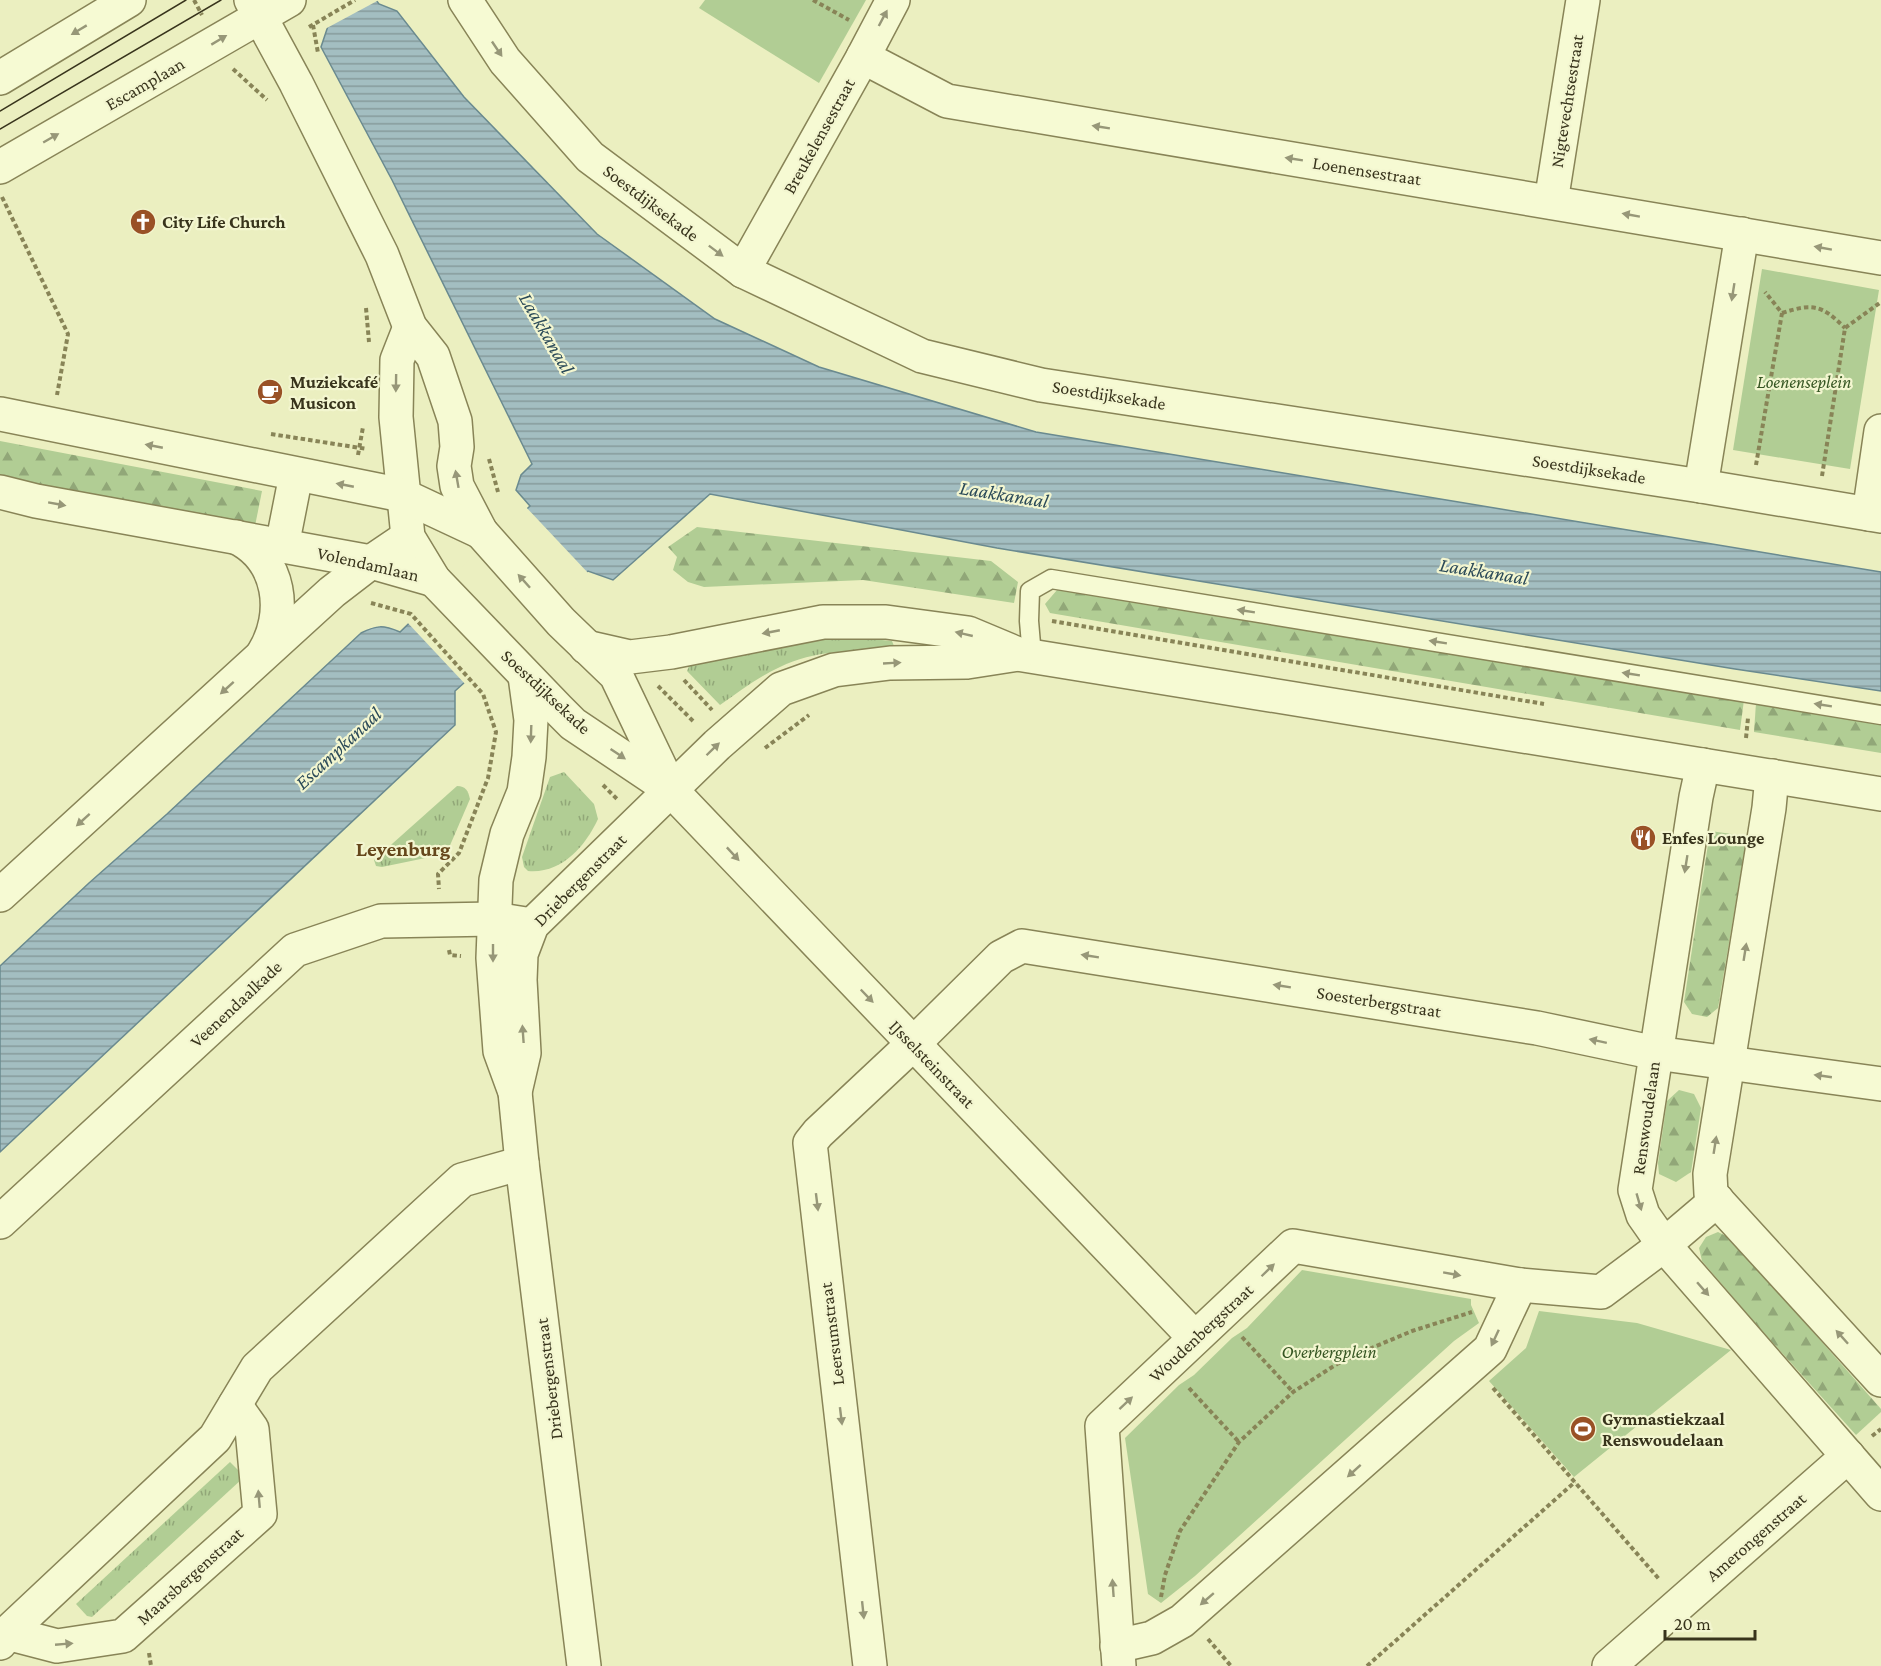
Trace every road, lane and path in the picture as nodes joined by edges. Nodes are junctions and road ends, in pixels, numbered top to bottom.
1 (129, 0) edge
2 (289, 0) edge
3 (355, 0) edge
4 (465, 0) edge
5 (813, 0) edge
6 (893, 0) edge
7 (1583, 0) edge
8 (256, 8) edge
9 (321, 20) dead end
10 (869, 45) junction
11 (233, 69) dead end
12 (0, 78) edge
13 (271, 104) dead end
14 (0, 167) edge
15 (0, 192) edge
16 (1551, 202) junction
17 (1740, 246) junction
18 (1881, 258) edge
19 (742, 272) junction
20 (1881, 302) edge
21 (366, 307) dead end
22 (1782, 313) junction
23 (410, 327) junction
24 (1845, 328) junction
25 (369, 351) dead end
26 (0, 414) edge
27 (364, 417) dead end
28 (51, 425) junction
29 (1881, 431) edge
30 (359, 448) dead end
31 (297, 475) junction
32 (1701, 486) junction
33 (0, 492) edge
34 (402, 495) junction
35 (1751, 495) junction
36 (1817, 506) junction
37 (1875, 515) edge
38 (484, 536) junction
39 (236, 537) junction
40 (408, 537) junction
41 (282, 546) junction
42 (370, 562) junction
43 (437, 583) junction
44 (411, 614) dead end
45 (586, 647) junction
46 (671, 652) junction
47 (1025, 655) junction
48 (630, 657) junction
49 (260, 658) junction
50 (520, 671) junction
51 (810, 714) dead end
52 (1881, 715) edge
53 (725, 738) junction
54 (1703, 765) junction
55 (1772, 776) junction
56 (597, 779) dead end
57 (671, 790) junction
58 (1881, 794) edge
59 (638, 820) junction
60 (0, 895) edge
61 (441, 919) junction
62 (494, 919) junction
63 (532, 925) junction
64 (470, 958) dead end
65 (913, 1044) junction
66 (1656, 1053) junction
67 (1727, 1063) junction
68 (1881, 1084) edge
69 (515, 1092) junction
70 (522, 1163) junction
71 (1717, 1200) junction
72 (0, 1222) edge
73 (1664, 1245) junction
74 (1514, 1297) junction
75 (1221, 1314) junction
76 (1194, 1337) junction
77 (1473, 1364) junction
78 (1168, 1365) junction
79 (1881, 1380) edge
80 (1293, 1392) junction
81 (235, 1405) junction
82 (1239, 1442) junction
83 (1848, 1456) junction
84 (1575, 1482) junction
85 (1881, 1494) edge
86 (1681, 1603) junction
87 (3, 1638) edge
88 (1152, 1638) junction
89 (1118, 1656) edge
90 (584, 1666) edge
91 (870, 1666) edge
92 (1367, 1666) edge
93 (1610, 1666) edge

1 -> 12 street
2 - 8 street, Escamplaan
3 - 9 path
4 -> 19 street, Soestdijksekade
5 - 10 path
10 -> 6 street, Breukelensestraat
7 - 16 street, Nigtevechtsestraat
14 -> 8 street, Escamplaan
8 - 23 street
16 -> 10 street, Loenensestraat
10 - 19 street, Breukelensestraat
11 - 13 path
15 - 28 path
17 -> 16 street, Loenensestraat
18 -> 17 street, Loenensestraat
17 - 22 path
17 -> 32 street
19 - 32 street, Soestdijksekade
20 - 24 path
21 - 25 path
22 - 24 path
22 - 35 path
23 -> 34 street
38 -> 23 street
24 - 36 path
26 - 28 street
27 - 30 path
31 -> 28 street
29 - 37 street
34 -> 31 street
31 - 41 street
32 - 35 street, Soestdijksekade
33 -> 39 street, Volendamlaan
34 - 38 street
34 - 40 street, Volendamlaan
35 - 36 street, Soestdijksekade
36 - 37 street, Soestdijksekade
45 -> 38 street
39 - 41 street, Volendamlaan
39 - 49 street, Volendamlaan
40 - 42 street
40 - 43 street, Volendamlaan
41 - 42 street, Volendamlaan
42 - 43 street, Volendamlaan
42 - 49 street
43 - 50 street, Soestdijksekade
44 - 61 path
45 - 48 street
45 - 57 street
47 -> 46 street
46 - 48 street
46 - 53 path
52 -> 47 lane
53 -> 47 street
47 - 54 street
48 - 53 path
49 -> 60 street
50 -> 57 street, Soestdijksekade
50 -> 62 street
51 - 53 path
57 -> 53 street
54 - 55 street
54 -> 66 street, Renswoudelaan
55 - 58 street
67 -> 55 street
56 - 59 path
57 - 59 street, Driebergenstraat
57 -> 65 street, IJsselsteinstraat
59 - 63 street, Driebergenstraat
61 - 62 street, Veenendaalkade
61 - 64 path
61 - 72 street, Veenendaalkade
62 - 63 street, Veenendaalkade
62 -> 69 street, Driebergenstraat
69 -> 63 street, Driebergenstraat
66 -> 65 street, Soesterbergstraat
65 - 76 street, IJsselsteinstraat
65 -> 91 street, Leersumstraat
66 - 67 street, Soesterbergstraat
66 -> 73 street, Renswoudelaan
68 -> 67 street, Soesterbergstraat
71 -> 67 street
69 - 70 street, Driebergenstraat
70 - 81 street, Maarsbergenstraat
70 - 90 street, Driebergenstraat
71 - 73 street, Woudenbergstraat
79 -> 71 street
73 - 74 street, Woudenbergstraat
73 -> 83 street, Renswoudelaan
75 -> 74 street, Woudenbergstraat
74 -> 77 street, Woudenbergstraat
74 - 80 path
75 - 76 street, Woudenbergstraat
75 - 80 path
76 - 78 street, Woudenbergstraat
77 - 84 path
77 -> 88 street, Woudenbergstraat
78 - 82 path
89 -> 78 street, Woudenbergstraat
80 - 82 path
81 - 87 street, Maarsbergenstraat
87 -> 81 street, Maarsbergenstraat
82 - 88 path
83 - 85 street, Renswoudelaan
83 - 86 street, Amerongenstraat
84 - 86 path
84 - 92 path
86 - 93 street, Amerongenstraat
88 - 89 street, Woudenbergstraat

